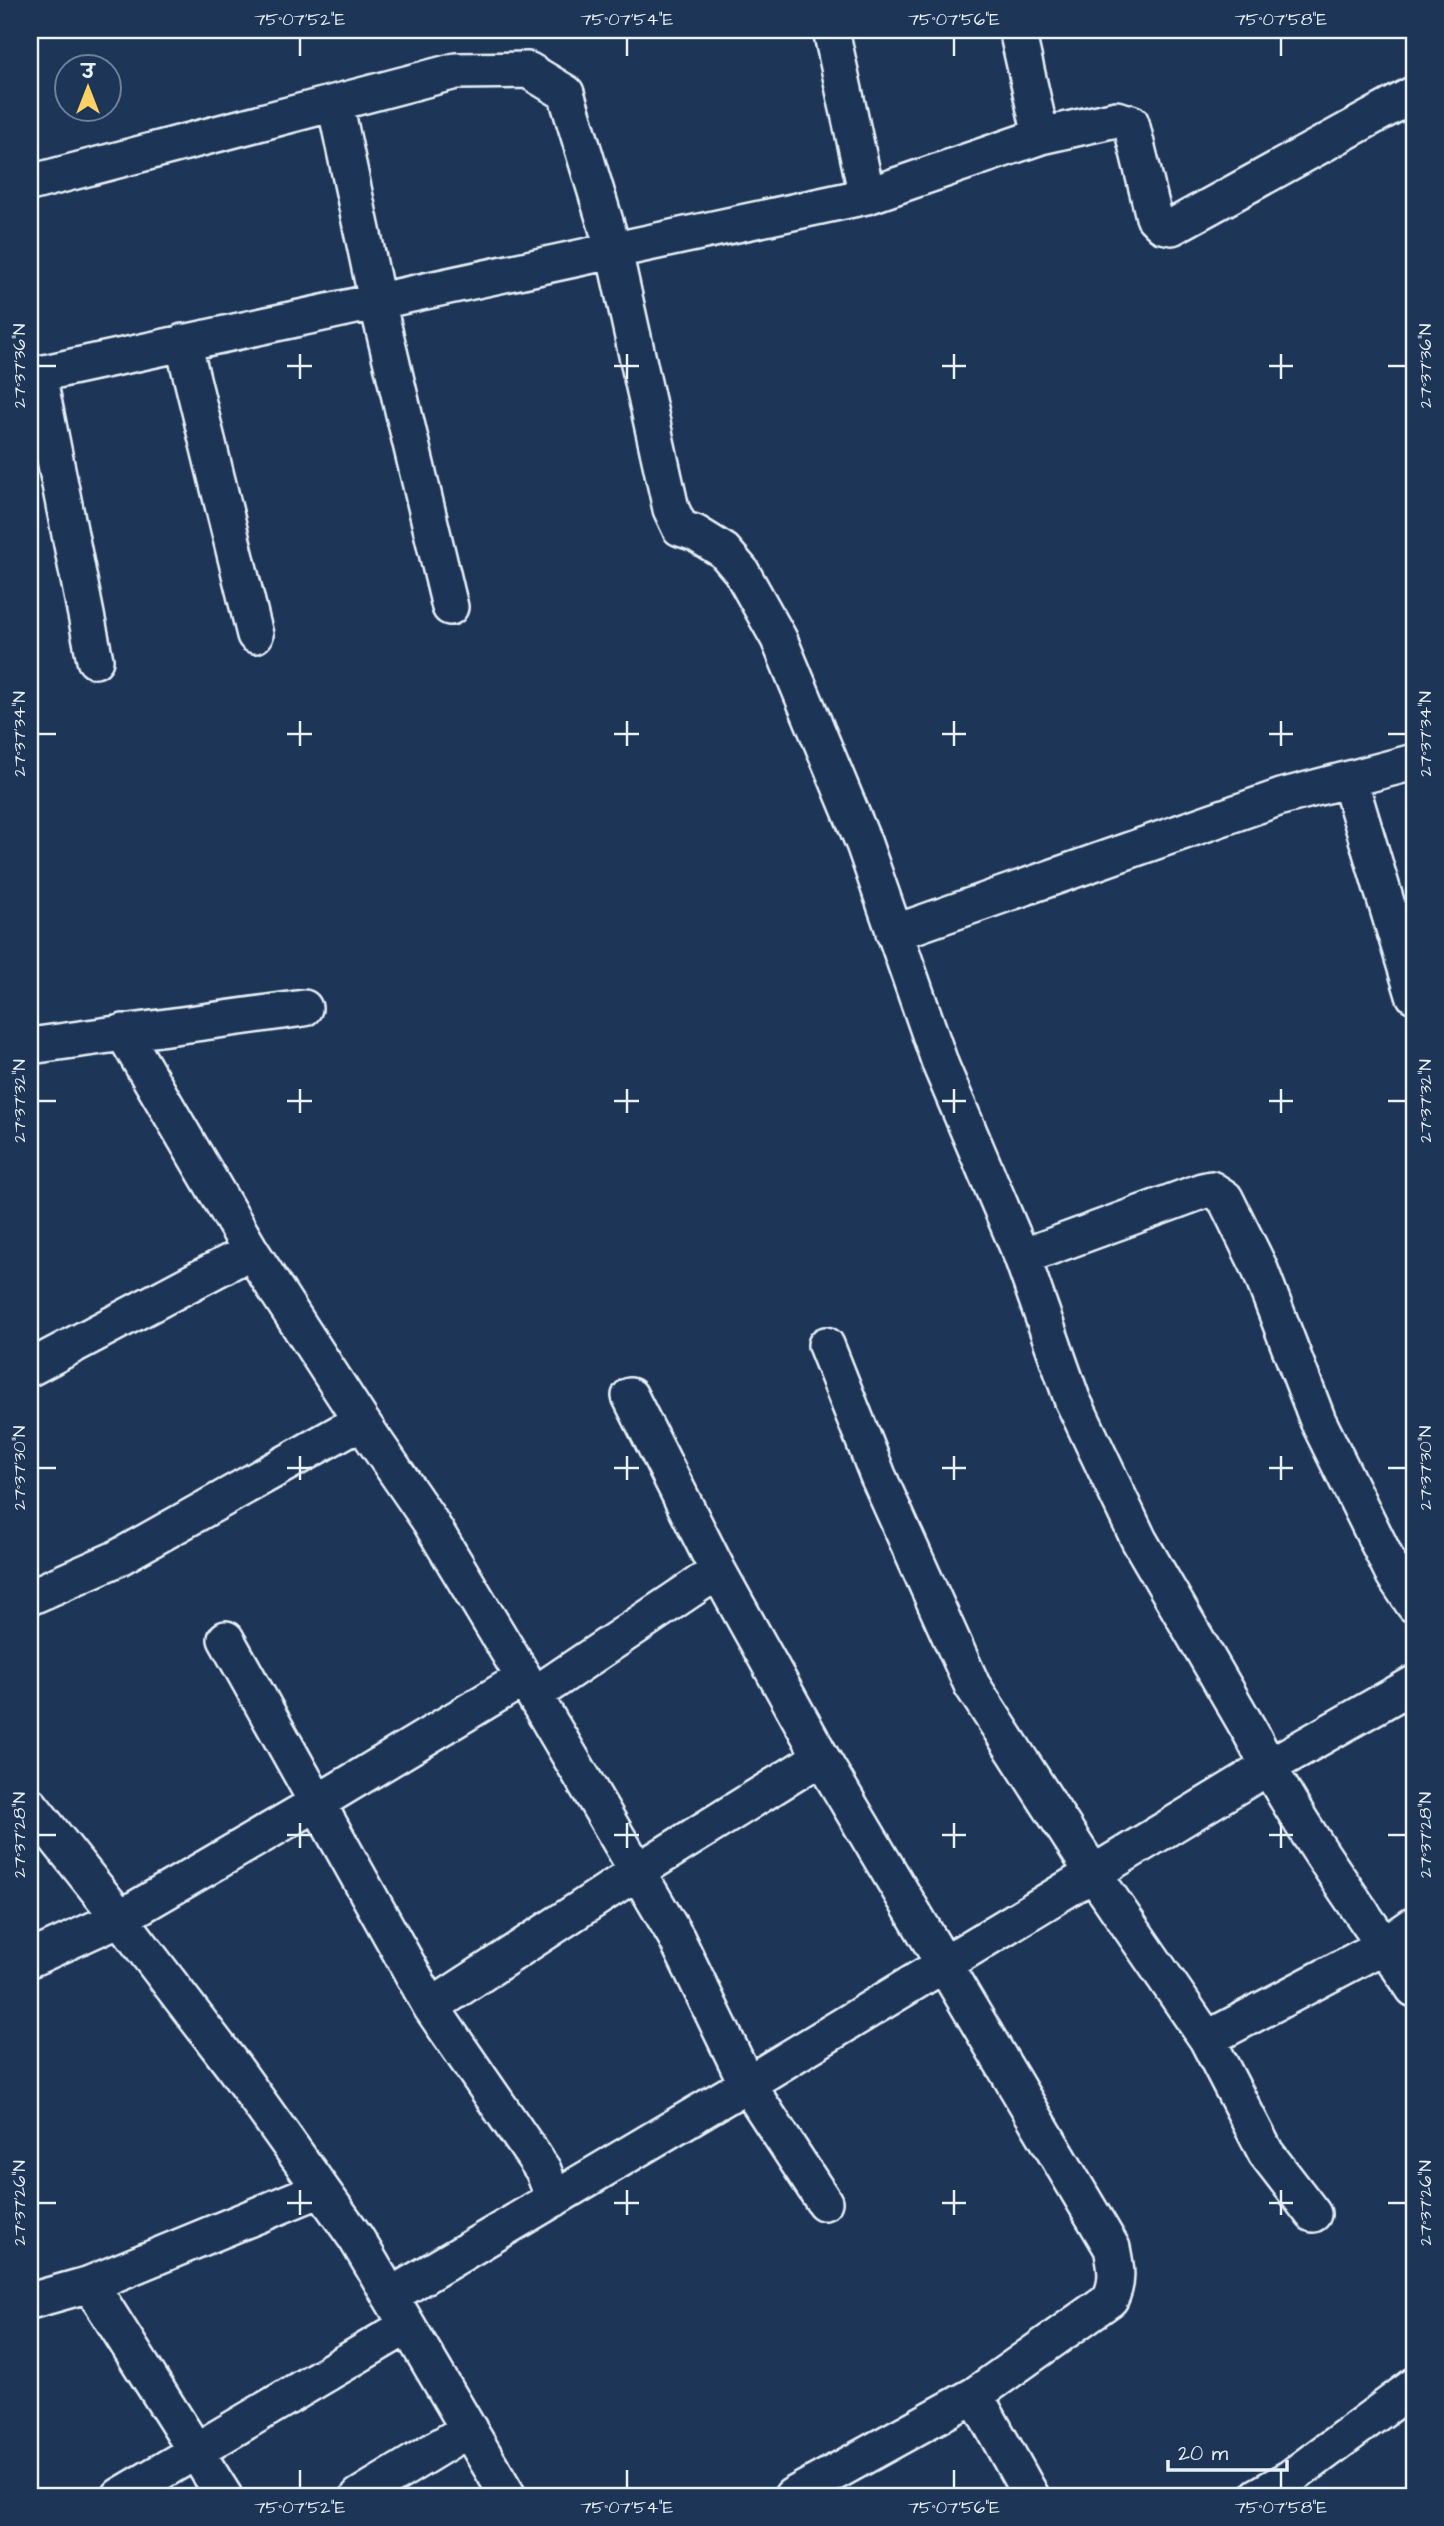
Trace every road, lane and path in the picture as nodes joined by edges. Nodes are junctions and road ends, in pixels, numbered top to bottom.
1 (831, 30) edge
2 (1017, 30) edge
3 (1414, 94) edge
4 (335, 103) junction
5 (1041, 136) junction
6 (30, 183) edge
7 (867, 196) junction
8 (614, 251) junction
9 (377, 301) junction
10 (183, 342) junction
11 (34, 375) edge
12 (450, 607) dead end
13 (255, 635) dead end
14 (95, 660) dead end
15 (1414, 762) edge
16 (1349, 779) junction
17 (894, 933) junction
18 (1414, 995) edge
19 (304, 1008) dead end
20 (123, 1032) junction
21 (30, 1046) edge
22 (251, 1251) junction
23 (1022, 1257) junction
24 (827, 1345) dead end
25 (30, 1368) edge
26 (630, 1396) dead end
27 (361, 1420) junction
28 (718, 1571) junction
29 (30, 1597) edge
30 (1414, 1605) edge
31 (226, 1639) dead end
32 (1414, 1684) edge
33 (529, 1686) junction
34 (821, 1757) junction
35 (1268, 1767) junction
36 (317, 1803) junction
37 (30, 1805) edge
38 (638, 1871) junction
39 (1093, 1873) junction
40 (120, 1918) junction
41 (1414, 1925) edge
42 (1385, 1945) junction
43 (30, 1959) edge
44 (943, 1963) junction
45 (1414, 1989) edge
46 (431, 2007) junction
47 (1207, 2039) junction
48 (747, 2084) junction
49 (321, 2189) junction
50 (554, 2199) junction
51 (824, 2202) dead end
52 (1313, 2214) dead end
53 (90, 2284) junction
54 (390, 2296) junction
55 (30, 2301) edge
56 (407, 2326) junction
57 (1414, 2386) edge
58 (975, 2395) junction
59 (468, 2429) junction
60 (195, 2451) junction
61 (1295, 2487) edge
62 (120, 2496) edge
63 (224, 2496) edge
64 (359, 2496) edge
65 (508, 2496) edge
66 (792, 2496) edge
67 (1031, 2496) edge
68 (1258, 2496) edge

1 - 7 street
2 - 5 street
3 - 5 street
4 - 6 street
4 - 8 street
4 - 9 street
5 - 7 street
7 - 8 street
8 - 9 street
8 - 17 street
9 - 10 street
9 - 12 street
10 - 11 street
10 - 13 street
11 - 14 street
15 - 16 street
16 - 17 street
16 - 18 street
17 - 23 street
19 - 20 street
20 - 21 street
20 - 22 street
22 - 25 street
22 - 27 street
23 - 30 street
23 - 35 street
24 - 39 street
26 - 28 street
27 - 29 street
27 - 33 street
28 - 33 street
28 - 34 street
31 - 36 street
32 - 35 street
33 - 36 street
33 - 38 street
34 - 38 street
34 - 44 street
35 - 39 street
35 - 42 street
36 - 40 street
36 - 46 street
37 - 40 street
38 - 46 street
38 - 48 street
39 - 44 street
39 - 47 street
40 - 43 street
40 - 49 street
41 - 42 street
42 - 45 street
42 - 47 street
44 - 48 street
44 - 58 street
46 - 50 street
47 - 52 street
48 - 50 street
48 - 51 street
49 - 53 street
49 - 54 street
50 - 54 street
53 - 55 street
53 - 60 street
54 - 56 street
56 - 59 street
56 - 60 street
57 - 61 street
58 - 66 street
58 - 67 street
59 - 64 street
59 - 65 street
60 - 62 street
60 - 63 street
61 - 68 street

